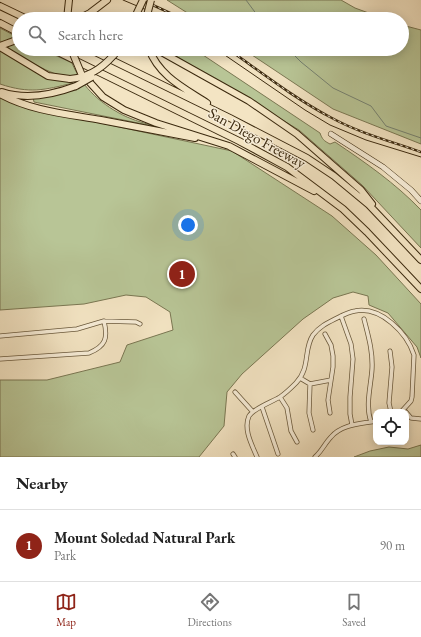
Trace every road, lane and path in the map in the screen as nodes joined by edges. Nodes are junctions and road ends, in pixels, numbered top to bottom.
1 (69, 0) edge
2 (107, 0) edge
3 (143, 0) edge
4 (151, 0) edge
5 (0, 6) edge
6 (12, 12) edge
7 (67, 12) edge
8 (90, 12) edge
9 (138, 12) edge
10 (148, 12) edge
11 (0, 23) edge
12 (12, 29) edge
13 (12, 42) edge
14 (0, 46) edge
15 (12, 54) edge
16 (16, 56) edge
17 (66, 56) edge
18 (74, 56) edge
19 (103, 56) edge
20 (113, 56) edge
21 (114, 56) edge
22 (152, 56) edge
23 (168, 56) edge
24 (0, 93) edge
25 (230, 118) junction
26 (332, 134) dead end
27 (229, 146) junction
28 (333, 201) junction
29 (421, 201) edge
30 (386, 224) junction
31 (421, 260) edge
32 (421, 289) edge
33 (341, 316) junction
34 (364, 319) dead end
35 (104, 321) junction
36 (140, 324) dead end
37 (325, 334) dead end
38 (0, 336) edge
39 (390, 351) dead end
40 (0, 359) edge
41 (300, 378) junction
42 (331, 380) junction
43 (310, 384) junction
44 (235, 392) dead end
45 (280, 397) junction
46 (262, 407) junction
47 (390, 409) edge
48 (406, 409) edge
49 (253, 412) junction
50 (330, 413) dead end
51 (409, 416) edge
52 (373, 419) edge
53 (421, 419) edge
54 (373, 422) edge
55 (352, 425) junction
56 (313, 430) dead end
57 (297, 442) dead end
58 (278, 454) dead end
59 (257, 457) edge
60 (315, 457) edge

1 - 7 highway
2 - 8 highway
3 - 9 highway, bridge
4 - 10 highway, bridge
5 - 6 highway
11 - 12 highway
13 - 14 highway
14 - 15 highway, bridge
16 - 20 highway, bridge
17 - 28 highway, San Diego Freeway
18 - 27 highway, bridge
19 - 25 highway, San Diego Freeway
21 - 24 highway, bridge
22 - 25 highway
23 - 30 highway
24 - 27 highway
25 - 30 highway, San Diego Freeway
26 - 29 street
27 - 28 highway
28 - 32 highway, San Diego Freeway
30 - 31 highway, San Diego Freeway
33 - 41 street
33 - 48 street
33 - 55 street
34 - 52 street
35 - 36 street
35 - 38 street
35 - 40 street
37 - 42 street
39 - 47 street
41 - 43 street
41 - 45 street
42 - 43 street
42 - 50 street
43 - 56 street
44 - 49 street
45 - 46 street
45 - 57 street
46 - 49 street
46 - 58 street
49 - 59 street
51 - 53 street
54 - 55 street
55 - 60 street

